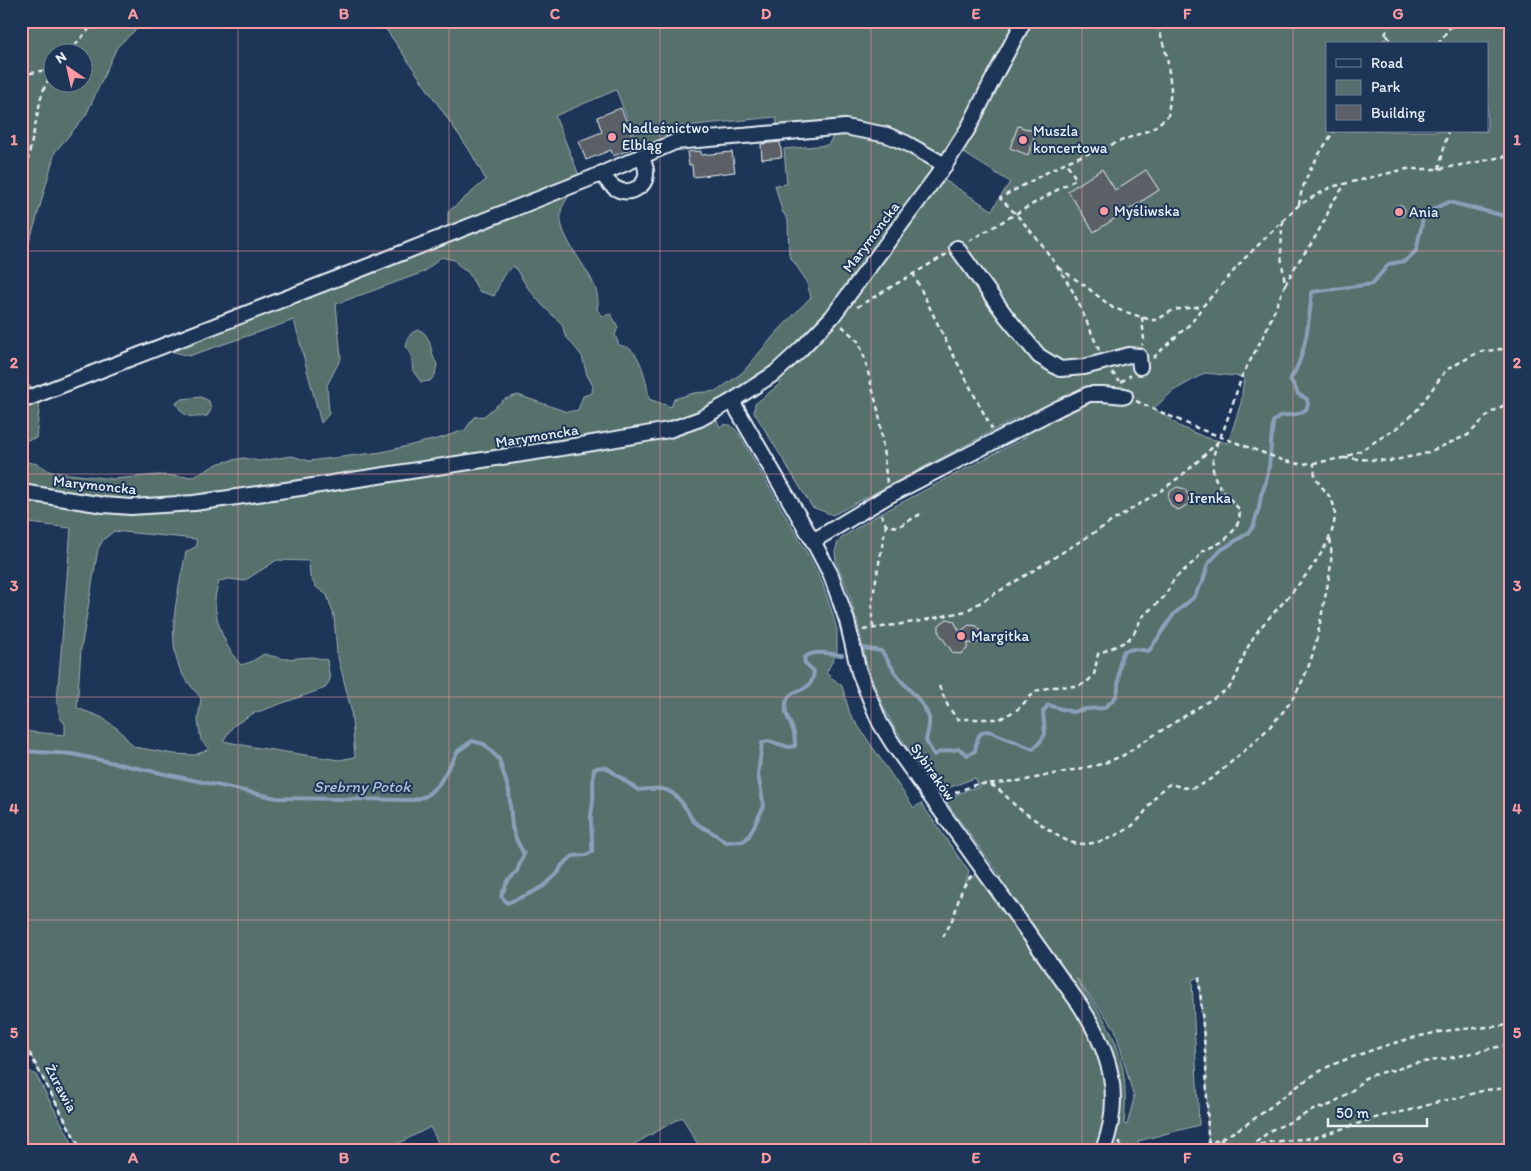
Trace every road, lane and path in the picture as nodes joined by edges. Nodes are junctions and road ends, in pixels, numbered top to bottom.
1 (96, 21) edge
2 (1024, 21) edge
3 (1156, 21) edge
4 (1388, 21) edge
5 (1461, 21) edge
6 (1387, 33) junction
7 (78, 42) edge
8 (1385, 42) edge
9 (1391, 42) edge
10 (1440, 42) edge
11 (42, 72) edge
12 (21, 75) edge
13 (42, 92) edge
14 (1333, 132) edge
15 (1448, 132) edge
16 (1510, 155) edge
17 (641, 156) junction
18 (1066, 162) junction
19 (946, 164) junction
20 (1439, 169) junction
21 (602, 173) junction
22 (21, 178) edge
23 (1346, 184) junction
24 (1299, 205) junction
25 (1017, 214) junction
26 (1284, 220) junction
27 (958, 248) junction
28 (1058, 268) junction
29 (913, 273) junction
30 (1285, 286) junction
31 (1203, 306) junction
32 (852, 310) dead end
33 (1142, 317) junction
34 (832, 318) junction
35 (1510, 348) edge
36 (1104, 362) junction
37 (1140, 362) junction
38 (1120, 382) dead end
39 (1125, 396) joint
40 (21, 401) edge
41 (732, 401) junction
42 (1510, 402) edge
43 (990, 425) dead end
44 (1221, 436) junction
45 (1217, 443) junction
46 (1343, 458) junction
47 (1314, 463) junction
48 (21, 492) edge
49 (888, 496) junction
50 (880, 512) dead end
51 (924, 512) dead end
52 (886, 524) junction
53 (1330, 537) junction
54 (814, 541) junction
55 (874, 627) junction
56 (857, 632) dead end
57 (939, 686) dead end
58 (988, 784) junction
59 (941, 798) dead end
60 (982, 869) junction
61 (943, 937) dead end
62 (1199, 977) dead end
63 (1510, 1025) edge
64 (21, 1037) edge
65 (1510, 1044) edge
66 (25, 1067) dead end
67 (21, 1069) edge
68 (1510, 1088) edge
69 (21, 1137) edge
70 (1220, 1140) junction
71 (1249, 1148) junction
72 (30, 1150) edge
73 (81, 1150) edge
74 (1103, 1150) edge
75 (1237, 1150) edge
76 (1243, 1150) edge

1 - 7 path
2 - 19 street, Marymoncka
3 - 18 path
4 - 6 path
5 - 10 path
6 - 8 path
6 - 9 path
11 - 12 path
13 - 22 path
14 - 24 path
15 - 20 path
16 - 20 path
17 - 19 street
17 - 21 street
17 - 21 street
18 - 25 path
18 - 25 path
19 - 34 street, Marymoncka
20 - 23 path
21 - 40 street
23 - 24 path
23 - 30 path
24 - 26 path
25 - 27 path
25 - 28 path
26 - 30 path
26 - 31 path
27 - 29 path
27 - 36 street
28 - 33 path
28 - 36 path
29 - 32 path
29 - 43 path
30 - 44 path
31 - 33 path
31 - 37 path
33 - 37 path
34 - 41 street, Marymoncka
34 - 49 path
35 - 46 path
36 - 37 street
37 - 38 path
39 - 44 path
39 - 49 street
41 - 48 street, Marymoncka
41 - 54 street, Sybiraków
42 - 46 path
44 - 45 path
44 - 47 path
45 - 55 path
45 - 57 path
46 - 47 path
47 - 53 path
49 - 54 street
50 - 52 path
51 - 52 path
52 - 55 path
53 - 58 path
53 - 58 path
54 - 60 street, Sybiraków
55 - 56 path
58 - 59 path
60 - 61 path
60 - 74 street, Sybiraków
62 - 70 path
63 - 70 path
64 - 73 path, Żurawia
65 - 71 path
66 - 67 path
68 - 71 path
69 - 72 path
70 - 75 path
71 - 76 path

